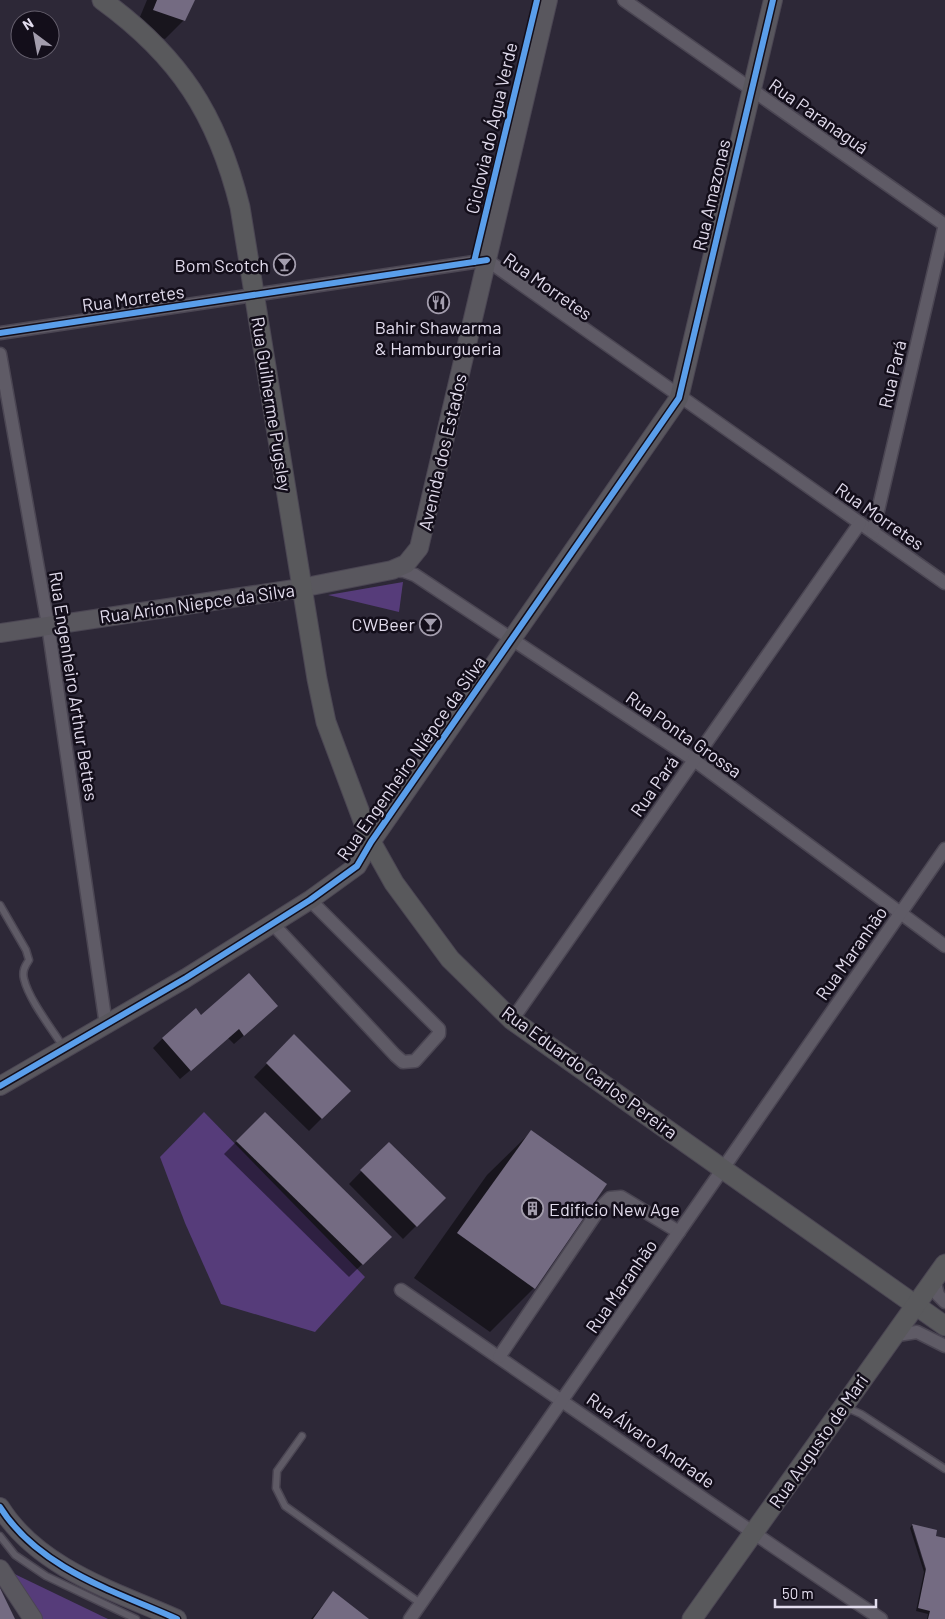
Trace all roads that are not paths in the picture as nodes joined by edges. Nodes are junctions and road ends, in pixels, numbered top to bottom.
1 (102, 0) edge
2 (548, 0) edge
3 (624, 0) edge
4 (773, 0) edge
5 (752, 90) junction
6 (945, 225) edge
7 (487, 260) junction
8 (255, 295) junction
9 (0, 333) edge
10 (0, 354) edge
11 (679, 398) junction
12 (860, 523) junction
13 (872, 532) junction
14 (392, 570) junction
15 (945, 583) edge
16 (301, 588) junction
17 (48, 625) junction
18 (0, 633) edge
19 (512, 638) junction
20 (694, 760) junction
21 (371, 842) junction
22 (945, 849) edge
23 (310, 900) junction
24 (0, 905) edge
25 (900, 914) junction
26 (272, 923) junction
27 (945, 946) edge
28 (512, 1020) junction
29 (106, 1025) junction
30 (65, 1049) junction
31 (0, 1086) edge
32 (723, 1168) junction
33 (679, 1232) junction
34 (940, 1271) edge
35 (401, 1290) dead end
36 (945, 1302) edge
37 (916, 1305) junction
38 (945, 1326) edge
39 (892, 1336) junction
40 (945, 1346) edge
41 (499, 1357) junction
42 (563, 1400) junction
43 (844, 1406) junction
44 (302, 1436) dead end
45 (945, 1469) edge
46 (0, 1507) edge
47 (753, 1534) junction
48 (0, 1536) edge
49 (2, 1577) edge
50 (420, 1604) junction
51 (33, 1619) edge
52 (136, 1619) edge
53 (177, 1619) edge
54 (410, 1619) edge
55 (692, 1619) edge
56 (881, 1619) edge

1 - 8 main road, Rua Guilherme Pugsley
2 - 7 street, Avenida dos Estados
3 - 5 street, Rua Paranaguá
4 - 5 street, Rua Amazonas
5 - 6 street, Rua Paranaguá
5 - 11 street, Rua Amazonas
6 - 13 street, Rua Pará
7 - 8 street, Rua Morretes
7 - 11 street, Rua Morretes
7 - 14 street, Avenida dos Estados
8 - 9 street, Rua Morretes
8 - 16 main road, Rua Guilherme Pugsley
10 - 17 street, Rua Engenheiro Arthur Bettes
11 - 12 street, Rua Morretes
11 - 19 street, Rua Engenheiro Niépce da Silva
12 - 13 street, Rua Morretes
12 - 20 street, Rua Pará
13 - 15 street, Rua Morretes
14 - 16 street, Rua Arion Niepce da Silva
14 - 19 street, Rua Ponta Grossa
16 - 17 street, Rua Arion Niepce da Silva
16 - 21 main road, Rua Eduardo Carlos Pereira
17 - 18 street, Rua Arion Niepce da Silva
17 - 29 street, Rua Engenheiro Arthur Bettes
19 - 20 street, Rua Ponta Grossa
19 - 21 street, Rua Engenheiro Niépce da Silva
20 - 25 street, Rua Ponta Grossa
20 - 28 street, Rua Pará
21 - 23 street, Rua Engenheiro Niépce da Silva
21 - 28 main road, Rua Eduardo Carlos Pereira
22 - 25 street, Rua Maranhão
23 - 26 street, Rua Engenheiro Niépce da Silva
23 - 26 street
24 - 30 lane
25 - 27 street, Rua Ponta Grossa
25 - 32 street, Rua Maranhão
26 - 29 street, Rua Engenheiro Niépce da Silva
28 - 32 main road, Rua Eduardo Carlos Pereira
29 - 30 street, Rua Engenheiro Niépce da Silva
30 - 31 street, Rua Engenheiro Niépce da Silva
32 - 33 street, Rua Maranhão
32 - 37 main road, Rua Eduardo Carlos Pereira
33 - 41 street
33 - 42 street, Rua Maranhão
34 - 36 street
34 - 37 main road, Rua Augusto de Mari
35 - 41 street, Rua Álvaro Andrade
37 - 38 main road, Rua Eduardo Carlos Pereira
37 - 39 main road, Rua Augusto de Mari
39 - 40 street
39 - 43 main road, Rua Augusto de Mari
41 - 42 street, Rua Álvaro Andrade
42 - 47 street, Rua Álvaro Andrade
42 - 50 street, Rua Maranhão
43 - 45 lane
43 - 47 main road, Rua Augusto de Mari
44 - 50 lane
46 - 53 street
47 - 55 main road, Rua Augusto de Mari
47 - 56 street, Rua Álvaro Andrade
48 - 52 lane
49 - 51 street
50 - 54 street, Rua Maranhão

